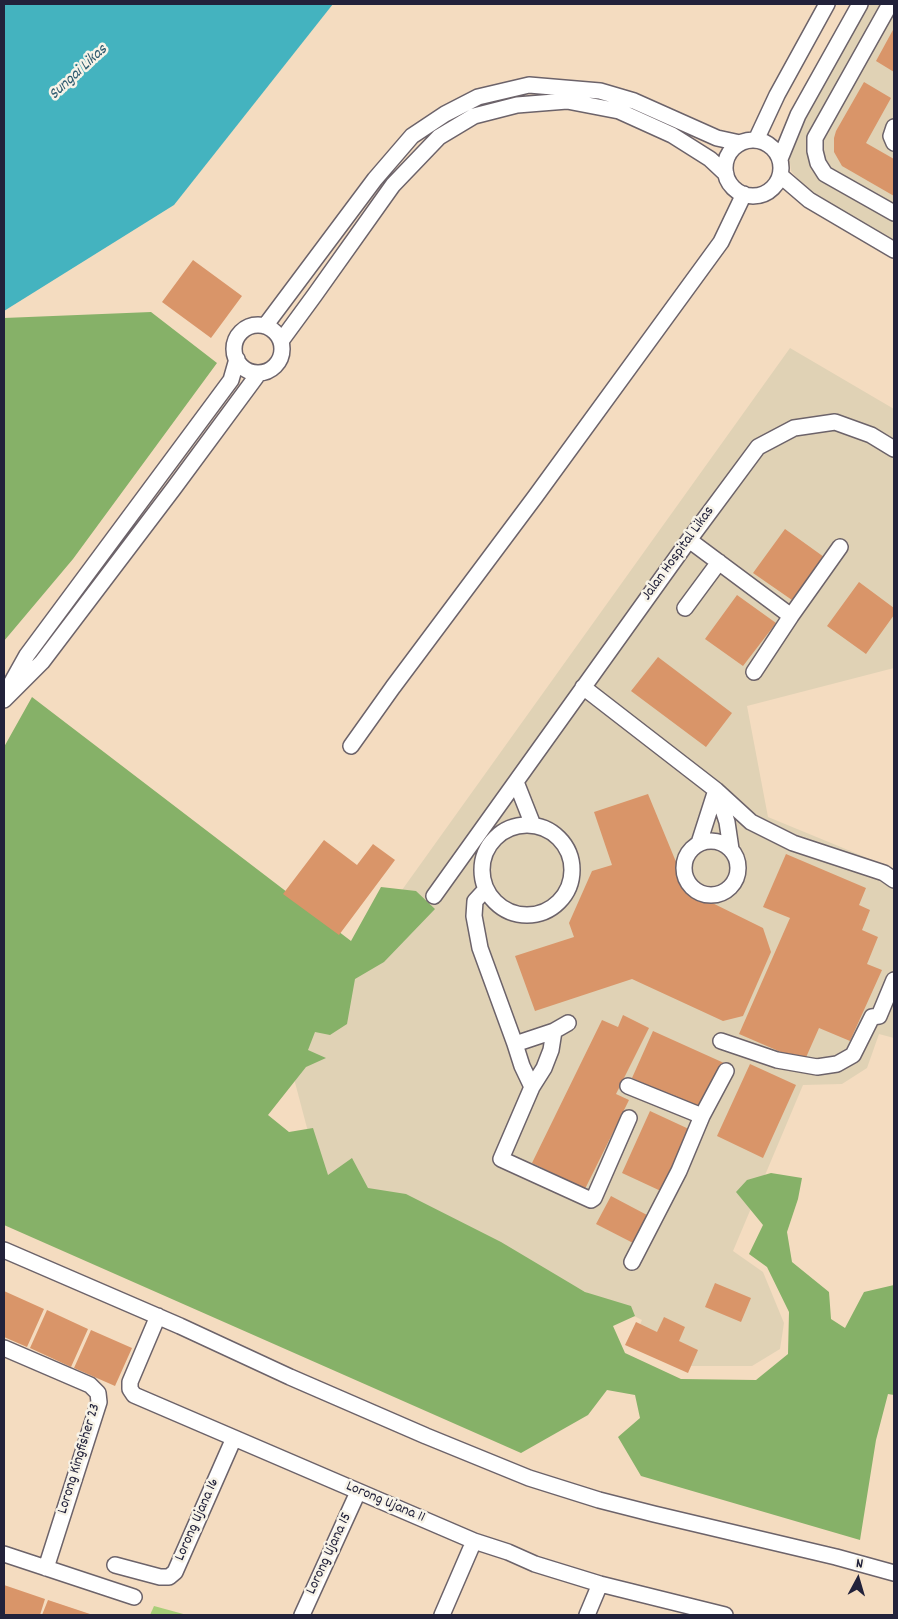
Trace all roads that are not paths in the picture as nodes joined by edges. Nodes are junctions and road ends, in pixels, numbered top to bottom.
1 (827, 4) edge
2 (860, 4) edge
3 (890, 4) edge
4 (894, 127) edge
5 (756, 140) junction
6 (740, 143) junction
7 (894, 144) edge
8 (780, 159) junction
9 (726, 174) junction
10 (780, 176) junction
11 (770, 190) junction
12 (744, 194) junction
13 (809, 200) junction
14 (894, 212) edge
15 (894, 250) edge
16 (265, 326) junction
17 (281, 341) junction
18 (237, 359) junction
19 (259, 373) junction
20 (894, 449) edge
21 (689, 540) junction
22 (840, 547) dead end
23 (719, 562) junction
24 (685, 608) dead end
25 (791, 616) junction
26 (754, 672) dead end
27 (583, 687) junction
28 (4, 699) edge
29 (351, 746) dead end
30 (516, 782) junction
31 (716, 790) junction
32 (533, 825) junction
33 (499, 834) junction
34 (699, 843) junction
35 (731, 849) junction
36 (894, 880) edge
37 (486, 889) junction
38 (434, 896) dead end
39 (894, 980) edge
40 (568, 1023) dead end
41 (554, 1031) junction
42 (721, 1042) dead end
43 (515, 1044) junction
44 (726, 1071) dead end
45 (628, 1086) dead end
46 (532, 1087) junction
47 (702, 1116) junction
48 (629, 1118) dead end
49 (4, 1250) edge
50 (632, 1262) dead end
51 (158, 1316) junction
52 (4, 1348) edge
53 (234, 1438) junction
54 (358, 1492) junction
55 (474, 1541) junction
56 (4, 1554) edge
57 (115, 1565) dead end
58 (46, 1568) junction
59 (894, 1572) edge
60 (600, 1584) junction
61 (134, 1597) dead end
62 (302, 1615) edge
63 (442, 1615) edge
64 (587, 1615) edge
65 (725, 1615) edge

1 - 5 street
2 - 8 street
3 - 14 street
4 - 7 street
5 - 6 street
5 - 8 street
6 - 9 street
6 - 16 street
8 - 10 street
9 - 12 street
9 - 17 street
10 - 11 street
10 - 13 street
11 - 12 street
11 - 13 street
12 - 29 street
13 - 15 street
16 - 17 street
16 - 18 street
17 - 19 street
18 - 19 street
18 - 28 street
19 - 28 street
20 - 21 street, Jalan Hospital Likas
21 - 23 street
21 - 27 street, Jalan Hospital Likas
22 - 25 street
23 - 24 street
23 - 25 street
25 - 26 street
27 - 30 street, Jalan Hospital Likas
27 - 31 street
30 - 32 street
30 - 33 street
30 - 38 street, Jalan Hospital Likas
31 - 34 street
31 - 35 street
31 - 36 street
32 - 33 street
32 - 37 street
33 - 37 street
34 - 35 street
34 - 35 street
37 - 43 street
39 - 42 street
40 - 41 street
41 - 43 street
41 - 46 street
43 - 46 street
44 - 47 street
45 - 47 street
46 - 48 street
47 - 50 street
49 - 51 street
51 - 53 street, Lorong Ujana 11
51 - 59 street
52 - 58 street, Lorong Kingfisher 23
53 - 54 street, Lorong Ujana 11
53 - 57 street, Lorong Ujana 16
54 - 55 street, Lorong Ujana 11
54 - 62 street, Lorong Ujana 15
55 - 60 street, Lorong Ujana 11
55 - 63 street
56 - 58 street
58 - 61 street
60 - 64 street
60 - 65 street, Lorong Ujana 11

